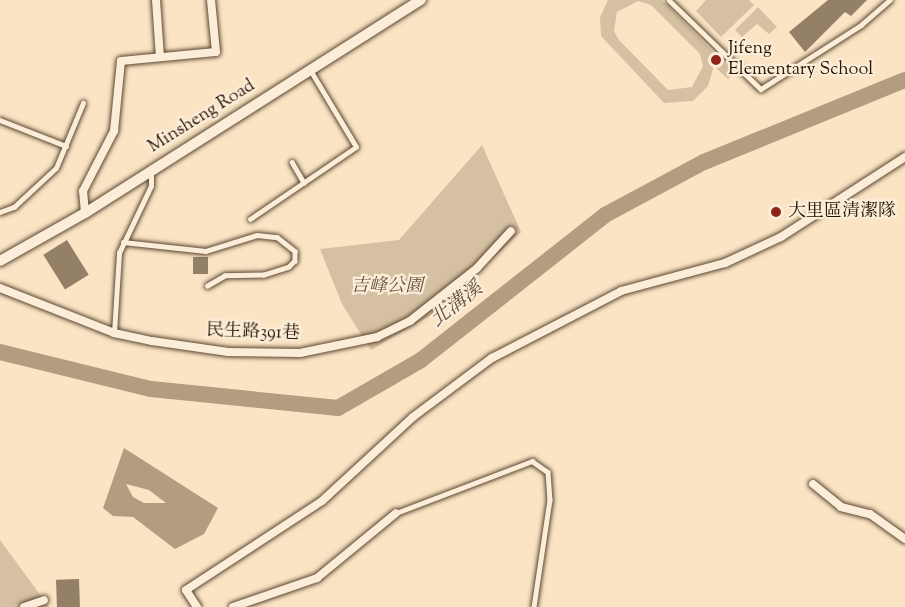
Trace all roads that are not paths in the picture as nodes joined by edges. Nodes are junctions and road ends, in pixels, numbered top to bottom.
1 (156, 0) edge
2 (211, 0) edge
3 (421, 0) edge
4 (669, 0) edge
5 (890, 0) edge
6 (160, 57) junction
7 (310, 70) junction
8 (83, 103) dead end
9 (0, 120) edge
10 (66, 146) junction
11 (905, 157) edge
12 (292, 162) dead end
13 (151, 168) junction
14 (304, 183) junction
15 (0, 212) edge
16 (85, 213) junction
17 (250, 219) dead end
18 (511, 231) dead end
19 (123, 242) junction
20 (0, 261) edge
21 (208, 286) dead end
22 (0, 288) edge
23 (114, 333) junction
24 (813, 484) dead end
25 (396, 513) joint
26 (905, 539) edge
27 (44, 600) dead end
28 (24, 607) edge
29 (197, 607) edge
30 (233, 607) edge
31 (534, 607) edge

1 - 6 street
2 - 6 street
3 - 7 street, Minsheng Road
4 - 5 lane
6 - 16 street
7 - 13 street, Minsheng Road
7 - 14 lane
8 - 10 lane
9 - 10 lane
10 - 15 lane
11 - 29 street
12 - 14 lane
13 - 16 street, Minsheng Road
13 - 19 lane
14 - 17 lane
16 - 20 street, Minsheng Road
18 - 23 street, 民生路391巷
19 - 21 lane
19 - 23 lane
22 - 23 street, 民生路391巷
24 - 26 street
25 - 30 street
25 - 31 lane
27 - 28 street

